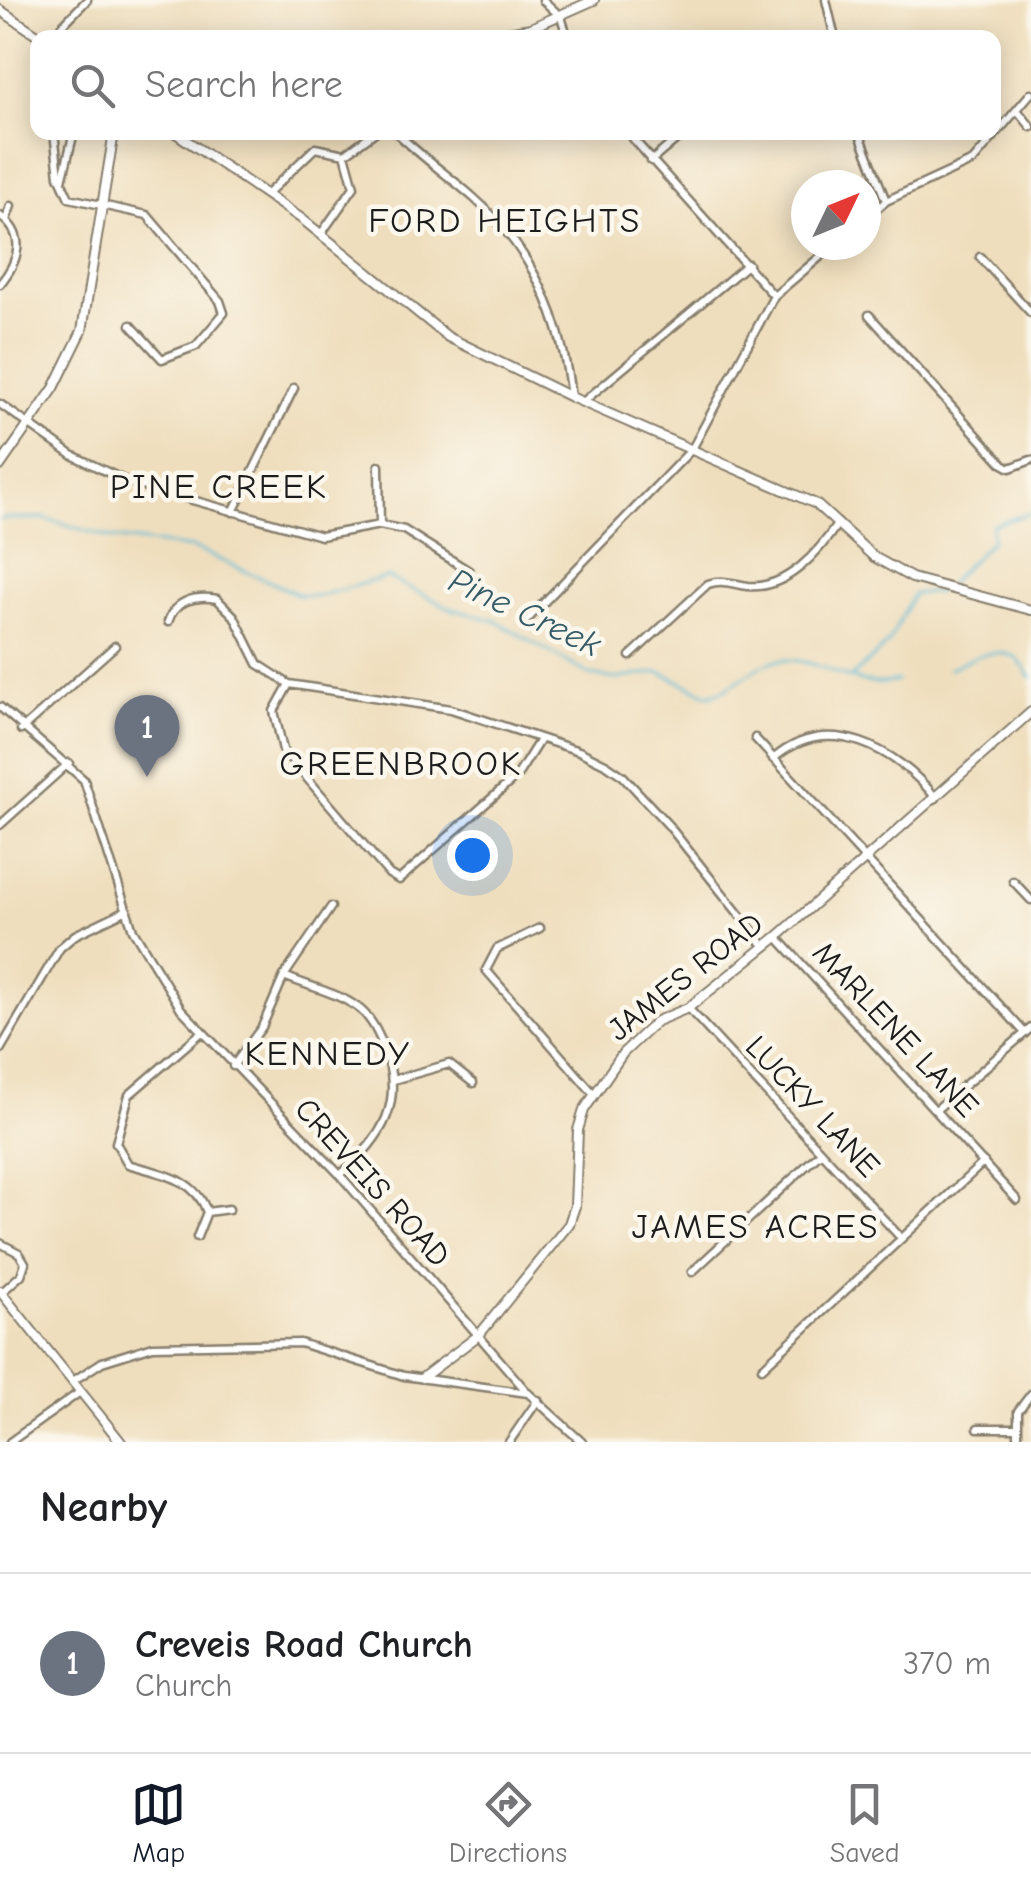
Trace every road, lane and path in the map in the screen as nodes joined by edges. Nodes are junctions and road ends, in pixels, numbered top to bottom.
1 (88, 0) edge
2 (542, 0) edge
3 (594, 0) edge
4 (826, 0) edge
5 (0, 10) edge
6 (561, 17) junction
7 (30, 30) edge
8 (58, 30) edge
9 (505, 30) edge
10 (565, 30) edge
11 (833, 30) edge
12 (1031, 93) edge
13 (1016, 110) junction
14 (1031, 127) edge
15 (1001, 128) edge
16 (55, 140) edge
17 (72, 140) edge
18 (113, 140) edge
19 (186, 140) edge
20 (363, 140) edge
21 (405, 140) edge
22 (634, 140) edge
23 (676, 140) edge
24 (862, 140) edge
25 (991, 140) edge
26 (345, 154) junction
27 (651, 161) junction
28 (62, 182) junction
29 (266, 195) junction
30 (886, 202) junction
31 (11, 206) dead end
32 (881, 206) edge
33 (105, 207) junction
34 (3, 218) edge
35 (321, 234) junction
36 (980, 256) dead end
37 (816, 260) edge
38 (748, 264) junction
39 (0, 284) edge
40 (774, 296) junction
41 (1031, 313) edge
42 (869, 315) dead end
43 (131, 325) dead end
44 (294, 388) dead end
45 (571, 397) junction
46 (583, 402) junction
47 (0, 405) edge
48 (29, 426) junction
49 (692, 450) junction
50 (1031, 460) edge
51 (0, 466) edge
52 (379, 466) dead end
53 (233, 512) junction
54 (839, 522) junction
55 (380, 525) junction
56 (469, 572) dead end
57 (1031, 610) edge
58 (526, 620) dead end
59 (168, 622) dead end
60 (115, 646) dead end
61 (630, 656) dead end
62 (289, 684) junction
63 (0, 708) edge
64 (1031, 712) edge
65 (21, 730) junction
66 (756, 738) dead end
67 (538, 741) junction
68 (774, 759) junction
69 (69, 763) junction
70 (936, 799) junction
71 (0, 824) edge
72 (864, 858) junction
73 (1012, 880) dead end
74 (1031, 900) edge
75 (331, 907) dead end
76 (127, 910) junction
77 (540, 928) dead end
78 (777, 937) junction
79 (765, 947) junction
80 (284, 976) junction
81 (688, 1008) junction
82 (1028, 1030) edge
83 (202, 1032) junction
84 (0, 1050) edge
85 (232, 1066) junction
86 (393, 1080) junction
87 (473, 1083) dead end
88 (592, 1093) junction
89 (938, 1108) junction
90 (822, 1152) junction
91 (984, 1162) junction
92 (340, 1174) junction
93 (1017, 1200) dead end
94 (229, 1208) dead end
95 (206, 1212) junction
96 (198, 1237) dead end
97 (901, 1238) junction
98 (0, 1243) edge
99 (692, 1272) dead end
100 (0, 1292) edge
101 (479, 1335) junction
102 (762, 1368) dead end
103 (422, 1378) junction
104 (74, 1381) junction
105 (80, 1392) junction
106 (528, 1393) junction
107 (1031, 1394) edge
108 (538, 1400) junction
109 (978, 1428) dead end
110 (1015, 1428) junction
111 (10, 1442) edge
112 (121, 1442) edge
113 (509, 1442) edge
114 (582, 1442) edge
115 (1018, 1442) edge

1 - 8 street
2 - 6 street
3 - 6 street
4 - 11 street
5 - 7 street
6 - 9 street
6 - 10 street
12 - 13 street
13 - 14 street
13 - 15 street
16 - 28 street
17 - 28 street
18 - 33 street
19 - 29 street
20 - 26 street
21 - 45 street
22 - 27 street
23 - 27 street
24 - 30 street
25 - 30 street
26 - 29 street
26 - 35 street
27 - 38 street
28 - 33 street
29 - 35 street
30 - 32 street
31 - 34 street
33 - 43 street
33 - 48 street
34 - 39 street
35 - 45 street
36 - 41 street
37 - 40 street
38 - 40 street
38 - 46 street
40 - 49 street
42 - 50 street
44 - 53 street
45 - 46 street
46 - 49 street
47 - 48 street
48 - 51 street
48 - 53 street
49 - 54 street
49 - 58 street
52 - 55 street
53 - 55 street
54 - 57 street
54 - 61 street
55 - 56 street
59 - 62 street
60 - 65 street
62 - 67 street
62 - 67 street
63 - 65 street, CREVEIS ROAD
64 - 70 street, JAMES ROAD
65 - 69 street, CREVEIS ROAD
66 - 68 street
67 - 79 street
68 - 70 street
68 - 72 street
69 - 71 street
69 - 76 street, CREVEIS ROAD
70 - 72 street, JAMES ROAD
72 - 78 street, JAMES ROAD
72 - 82 street
73 - 74 street
75 - 80 street
76 - 83 street, CREVEIS ROAD
76 - 84 street
77 - 88 street
78 - 79 street, JAMES ROAD
78 - 89 street, MARLENE LANE
79 - 81 street, JAMES ROAD
80 - 85 street
80 - 86 street
81 - 88 street, JAMES ROAD
81 - 90 street, LUCKY LANE
82 - 89 street
83 - 85 street, CREVEIS ROAD
83 - 95 street
85 - 92 street, CREVEIS ROAD
86 - 87 street
86 - 92 street
88 - 101 street, JAMES ROAD
89 - 91 street, MARLENE LANE
90 - 97 street, LUCKY LANE
90 - 99 street
91 - 93 street, MARLENE LANE
91 - 97 street
92 - 101 street, CREVEIS ROAD
94 - 95 street
95 - 96 street
97 - 102 street
98 - 100 street
100 - 104 street
101 - 103 street, JAMES ROAD
101 - 106 street, CREVEIS ROAD
103 - 104 street
103 - 106 street
104 - 105 street
105 - 111 street
105 - 112 street
106 - 108 street
107 - 110 street
108 - 113 street
108 - 114 street
109 - 110 street
110 - 115 street

